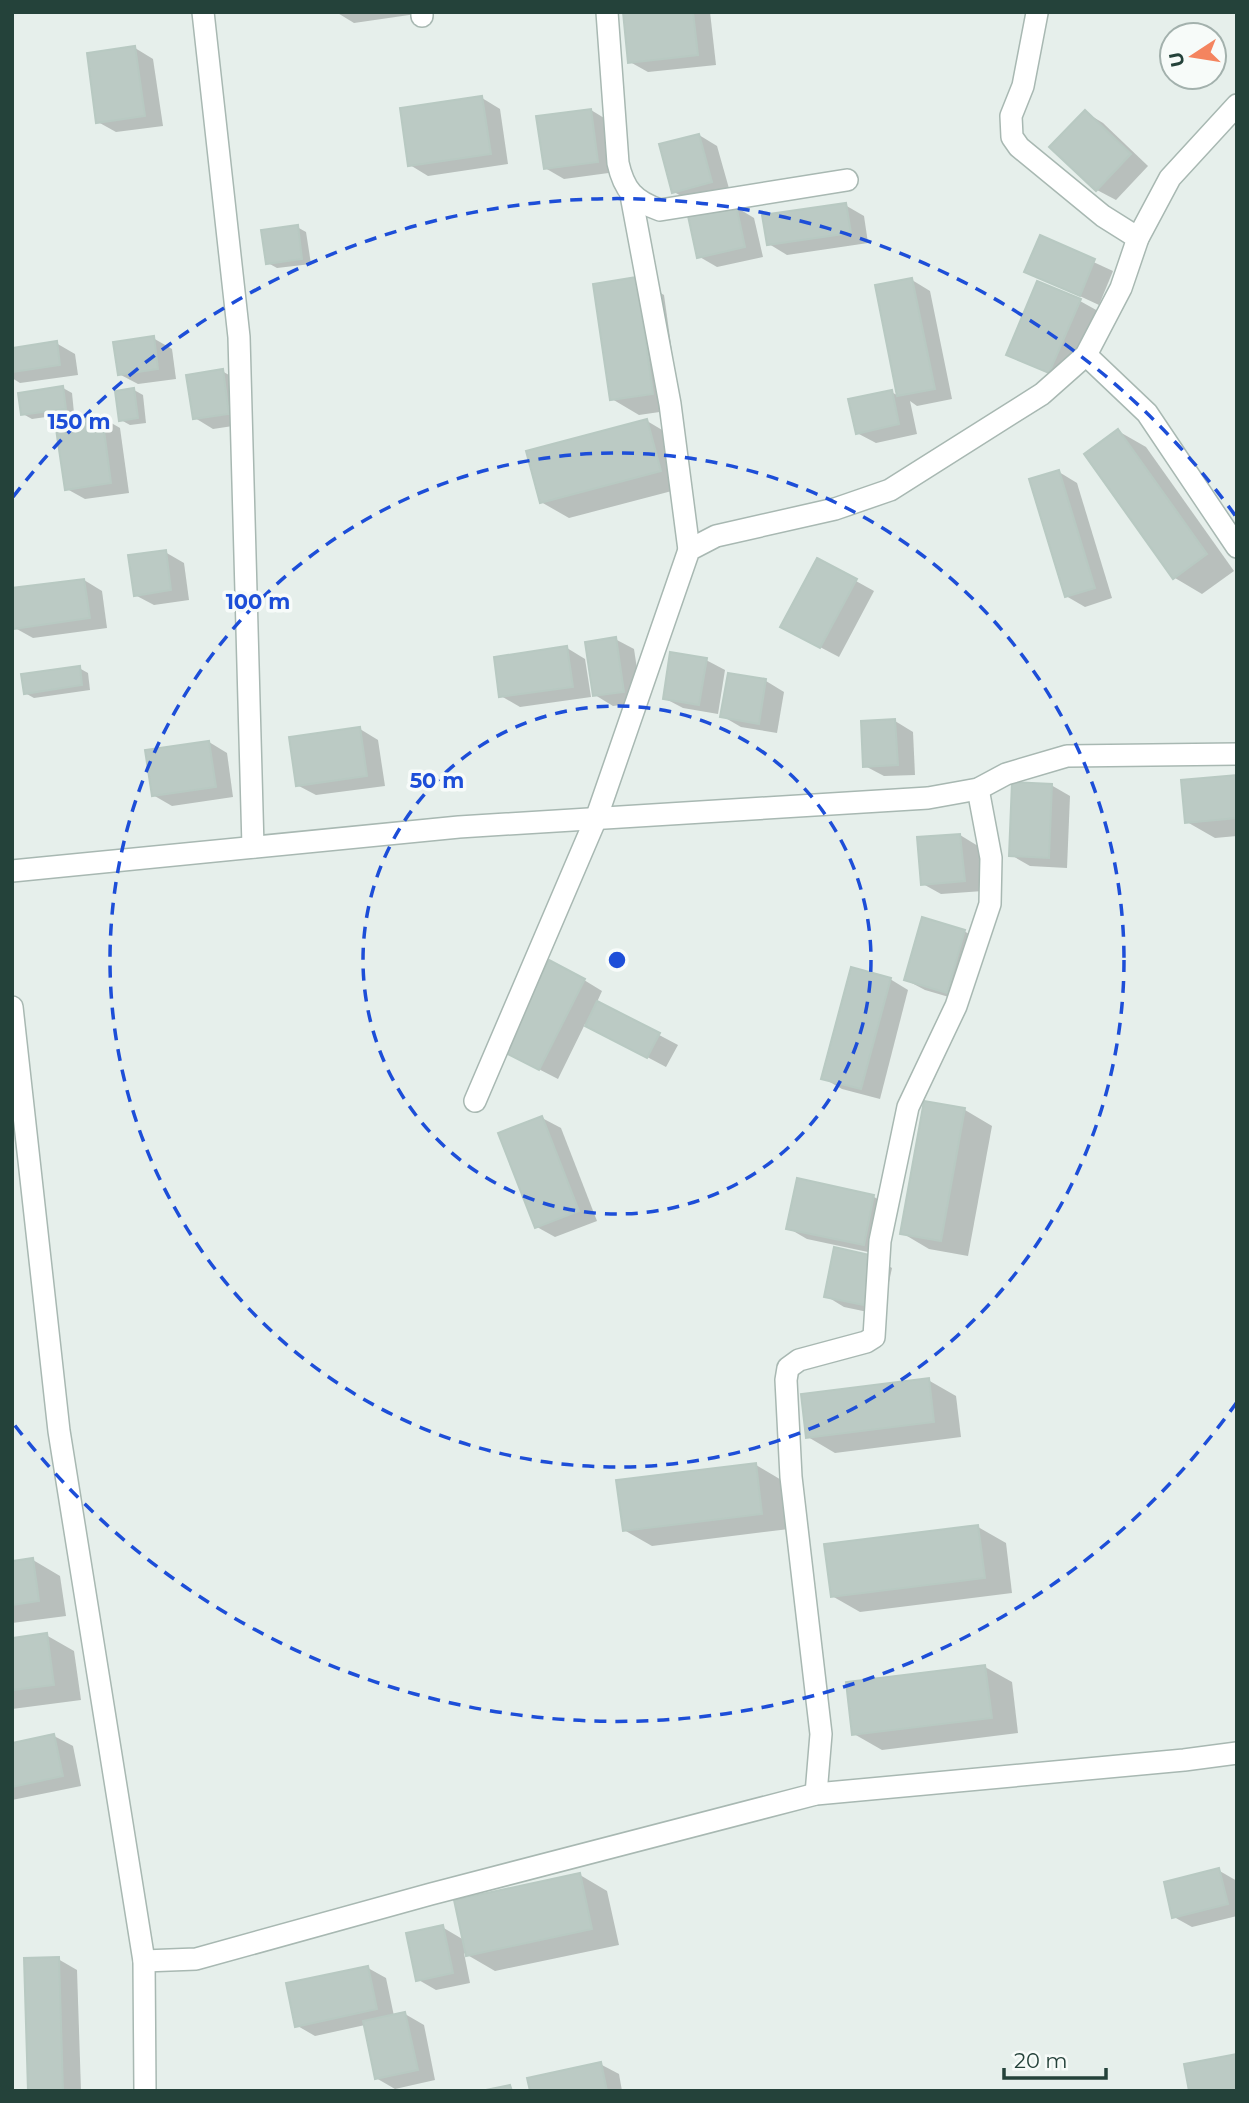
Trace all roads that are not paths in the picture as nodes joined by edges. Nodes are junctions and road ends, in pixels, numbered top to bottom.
1 (204, 12) edge
2 (607, 12) edge
3 (1037, 13) edge
4 (1237, 105) edge
5 (847, 180) dead end
6 (631, 195) junction
7 (1138, 237) junction
8 (1086, 355) junction
9 (1237, 547) edge
10 (689, 550) junction
11 (1237, 754) edge
12 (978, 789) junction
13 (597, 816) junction
14 (253, 847) junction
15 (12, 871) edge
16 (12, 1007) edge
17 (475, 1101) dead end
18 (1237, 1753) edge
19 (816, 1794) junction
20 (144, 1961) junction
21 (145, 2091) edge

1 - 14 street
2 - 6 street
3 - 7 street
4 - 7 street
5 - 6 street
6 - 10 street
7 - 8 street
8 - 9 street
8 - 10 street
10 - 13 street
11 - 12 street
12 - 13 street
12 - 19 street
13 - 14 street
13 - 17 street
14 - 15 street
16 - 20 street
18 - 19 street
19 - 20 street
20 - 21 street

